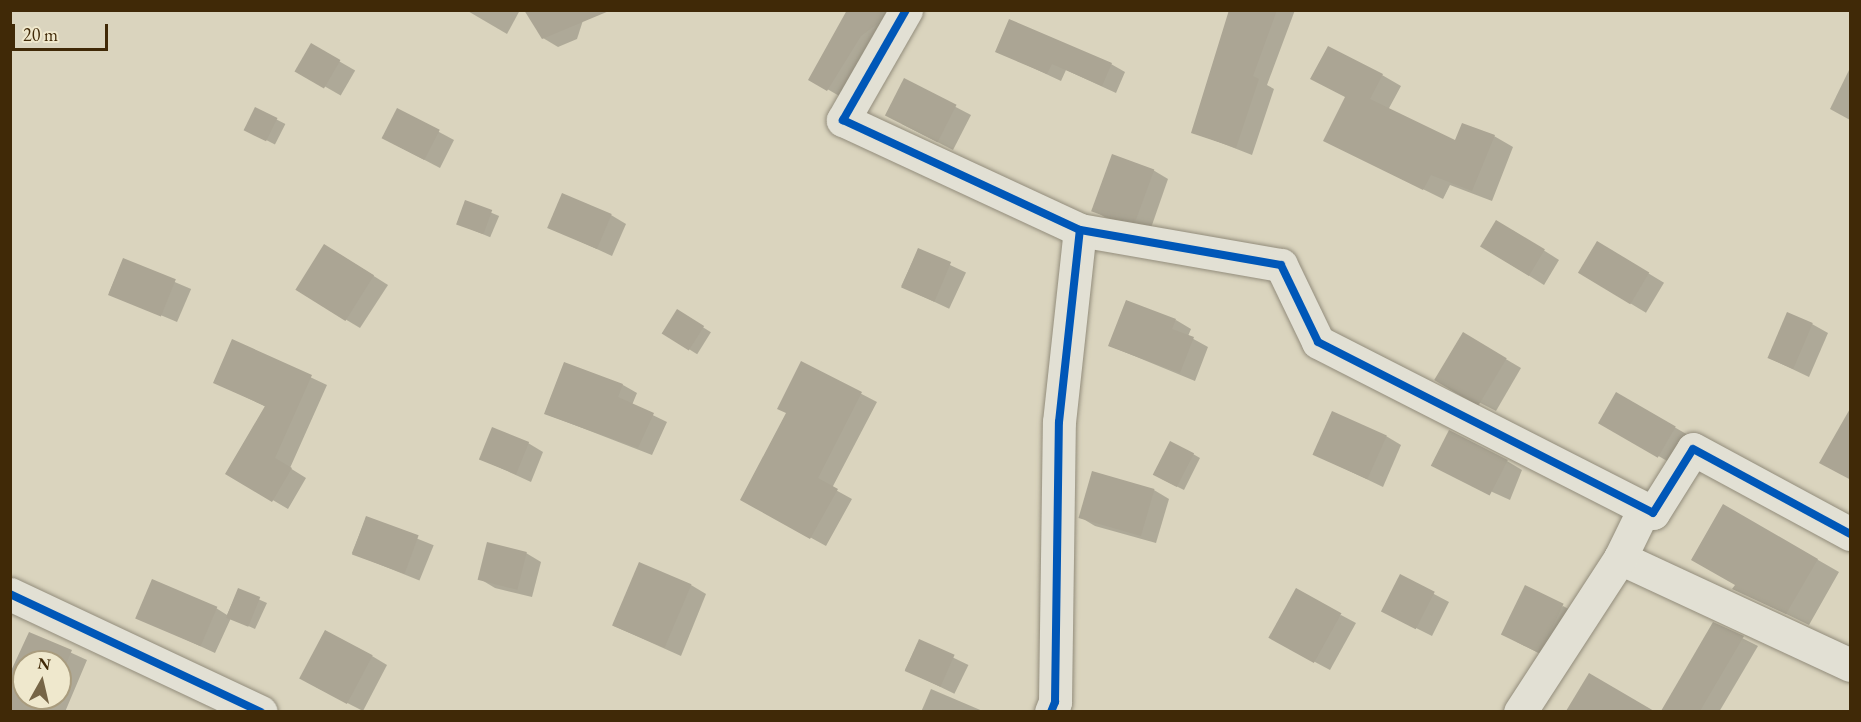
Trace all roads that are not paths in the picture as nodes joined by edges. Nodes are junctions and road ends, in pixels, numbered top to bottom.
1 (906, 10) edge
2 (1080, 230) junction
3 (1644, 508) junction
4 (1851, 534) edge
5 (1620, 558) junction
6 (10, 594) edge
7 (1851, 665) edge
8 (261, 711) edge
9 (1051, 711) edge
10 (1520, 711) edge

1 - 2 street
2 - 3 street
2 - 9 street
3 - 4 street
3 - 5 street
5 - 7 street
5 - 10 street
6 - 8 street

